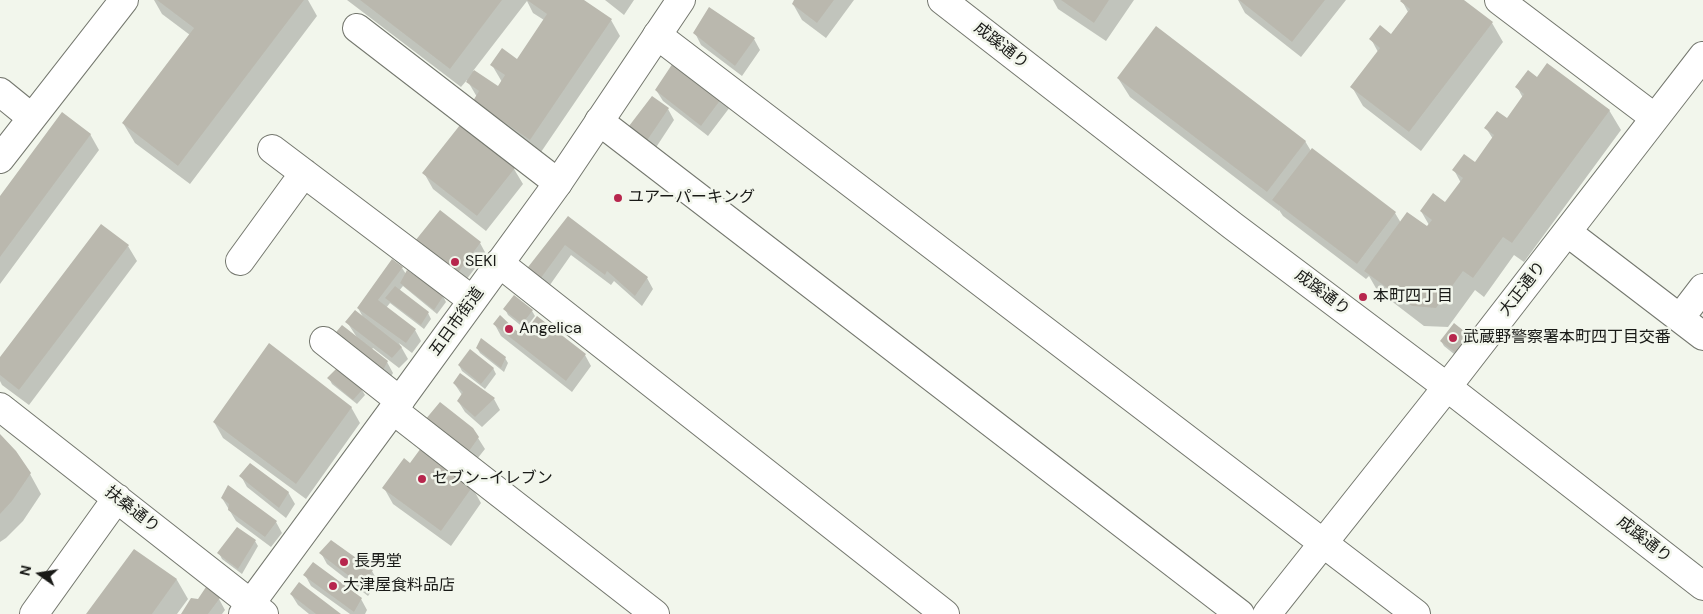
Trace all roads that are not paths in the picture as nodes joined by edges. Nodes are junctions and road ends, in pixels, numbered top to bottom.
1 (124, 0) edge
2 (681, 0) edge
3 (942, 0) edge
4 (1499, 0) edge
5 (357, 28) dead end
6 (658, 35) junction
7 (1703, 56) edge
8 (0, 92) edge
9 (32, 118) junction
10 (1655, 118) junction
11 (599, 120) junction
12 (272, 149) dead end
13 (0, 160) edge
14 (304, 173) junction
15 (558, 183) junction
16 (1567, 232) junction
17 (240, 261) dead end
18 (499, 263) junction
19 (1703, 288) edge
20 (472, 300) junction
21 (1680, 318) junction
22 (1703, 336) edge
23 (324, 341) dead end
24 (1447, 387) junction
25 (397, 406) junction
26 (0, 407) edge
27 (117, 498) junction
28 (1324, 544) junction
29 (1703, 586) edge
30 (253, 610) edge
31 (34, 614) edge
32 (655, 614) edge
33 (945, 614) edge
34 (1240, 614) edge
35 (1267, 614) edge
36 (1416, 614) edge

1 - 9 street
2 - 6 street, 五日市街道
3 - 24 street, 成蹊通り
4 - 10 street
5 - 15 street
6 - 11 street, 五日市街道
6 - 28 street
7 - 10 street, 大正通り
8 - 9 street
9 - 13 street
10 - 16 street, 大正通り
11 - 15 street, 五日市街道
11 - 34 street
12 - 14 street
14 - 17 street
14 - 20 street
15 - 18 street, 五日市街道
16 - 21 street
16 - 24 street, 大正通り
18 - 20 street, 五日市街道
18 - 33 street
19 - 21 street
20 - 25 street, 五日市街道
21 - 22 street
23 - 25 street
24 - 28 street, 大正通り
24 - 29 street, 成蹊通り
25 - 30 street, 五日市街道
25 - 32 street
26 - 27 street, 扶桑通り
27 - 30 street, 扶桑通り
27 - 31 street
28 - 35 street, 大正通り
28 - 36 street

